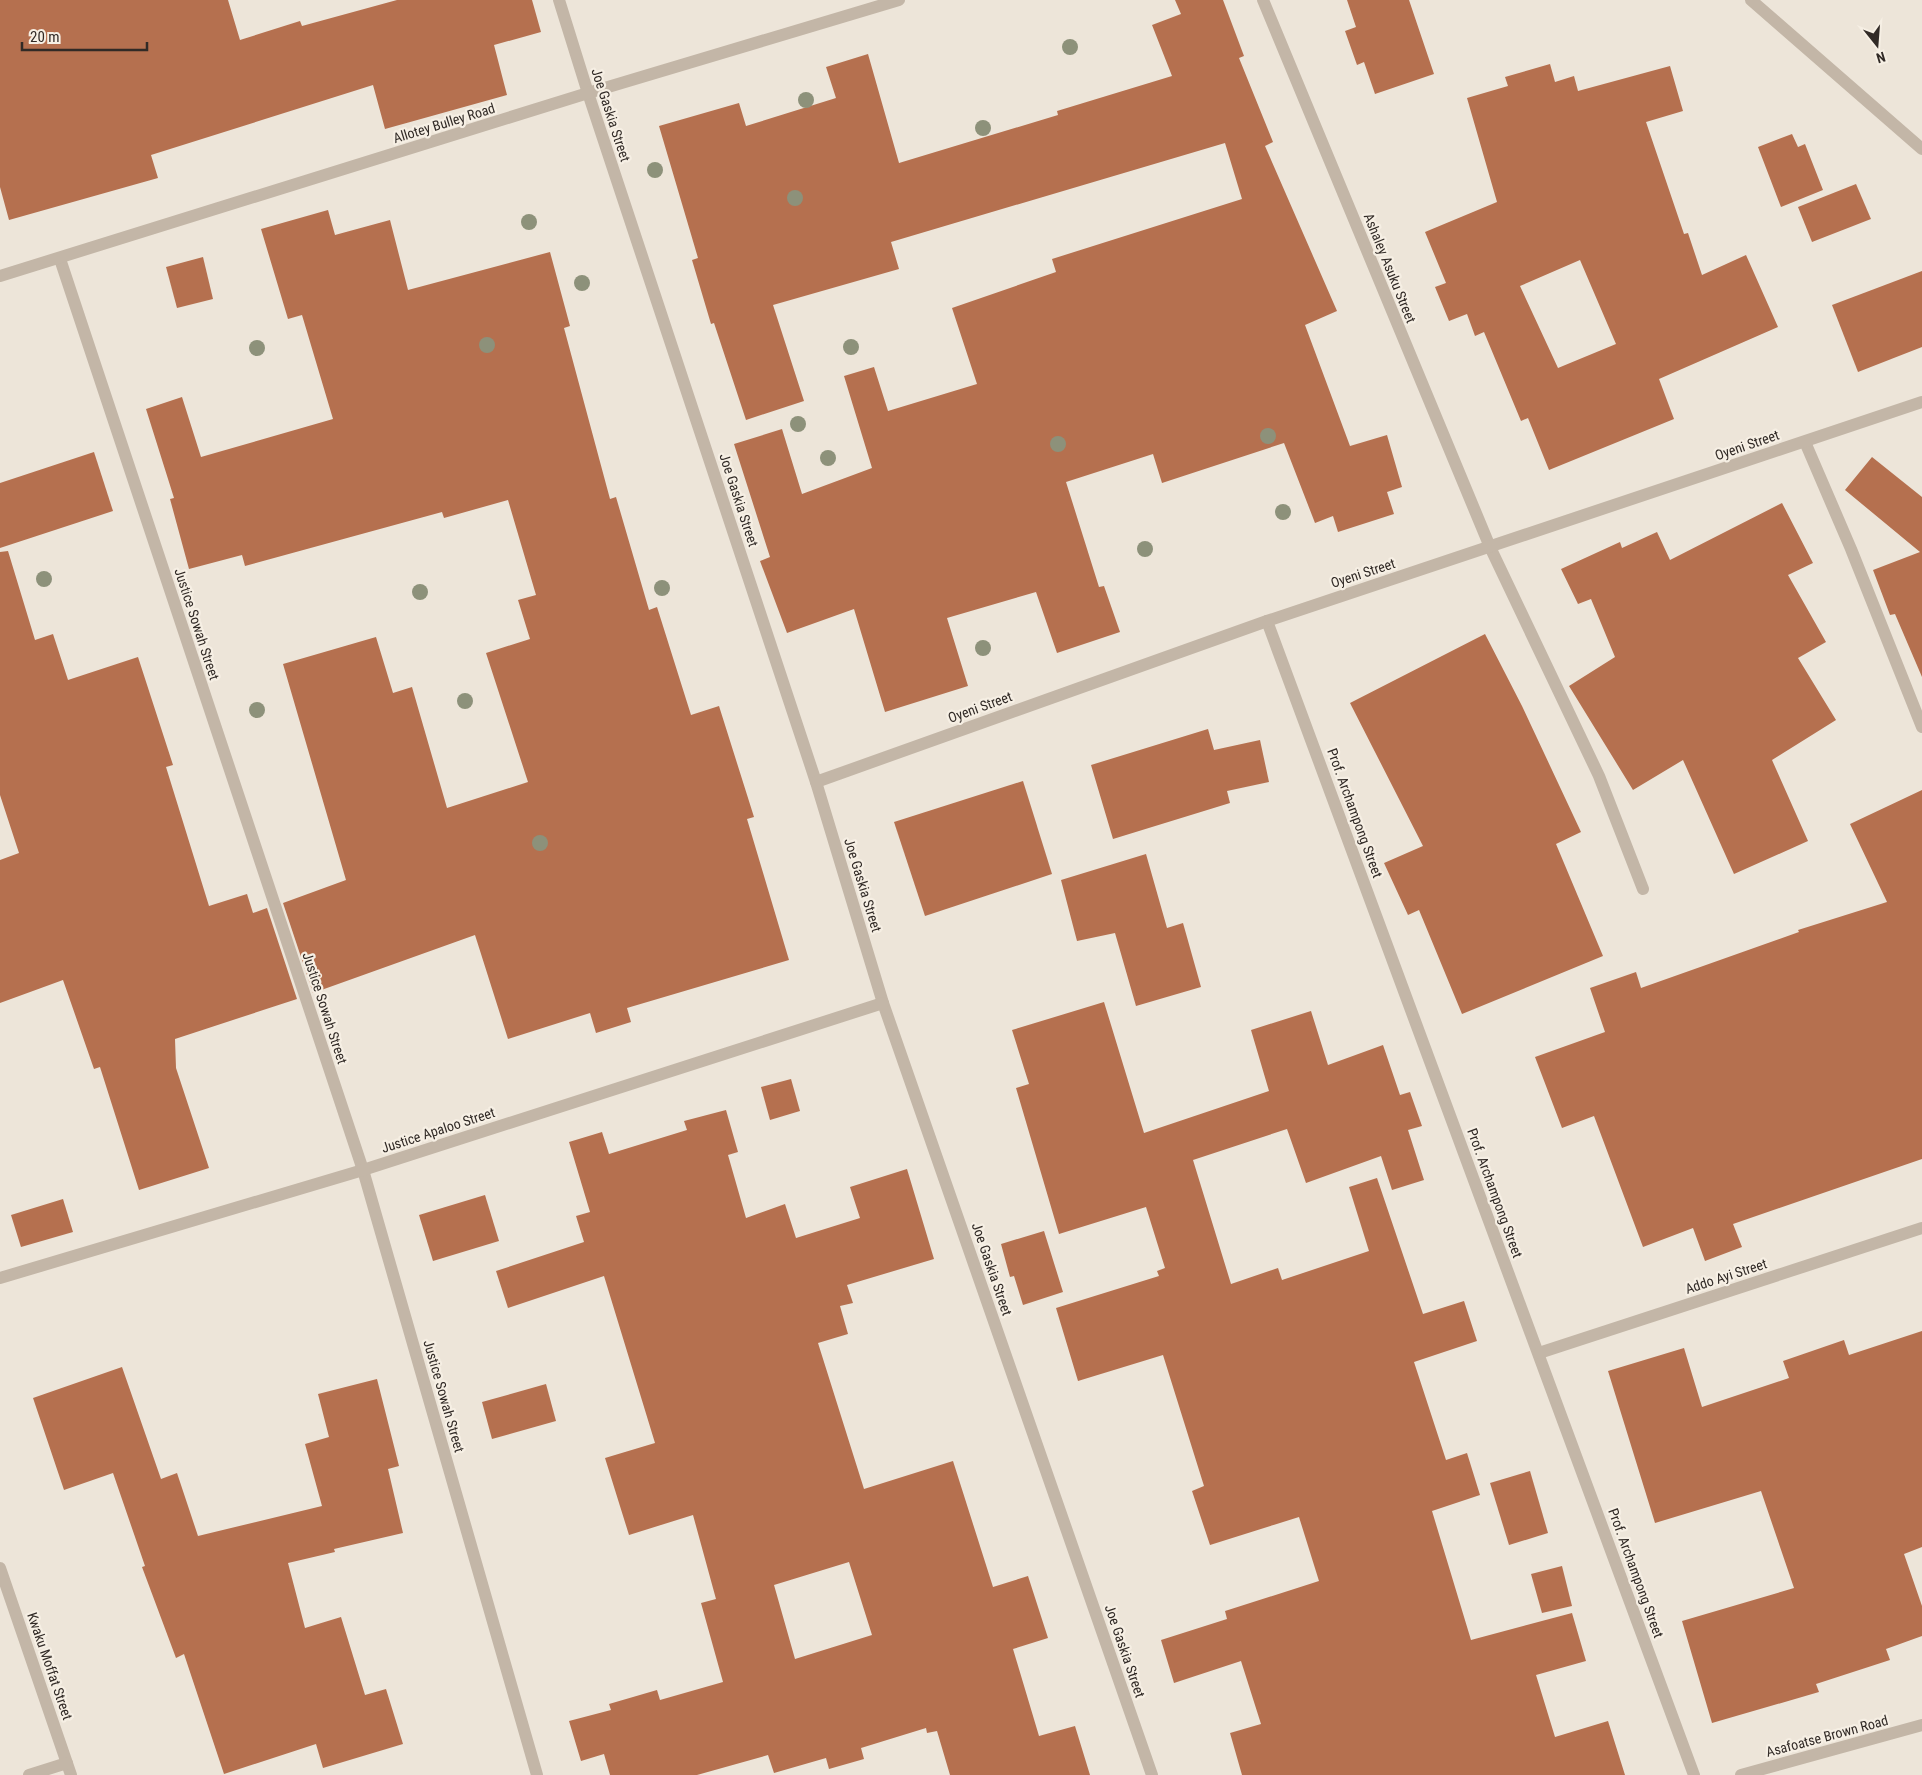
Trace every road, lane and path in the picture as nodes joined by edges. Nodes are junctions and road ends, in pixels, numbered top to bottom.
1 (559, 0) edge
2 (899, 0) edge
3 (1263, 0) edge
4 (1751, 0) edge
5 (588, 93) junction
6 (1922, 149) edge
7 (60, 259) junction
8 (0, 276) edge
9 (1922, 402) edge
10 (1805, 442) junction
11 (1490, 547) junction
12 (1267, 621) junction
13 (1922, 727) edge
14 (816, 782) junction
15 (1642, 889) dead end
16 (883, 1003) junction
17 (363, 1170) junction
18 (1922, 1228) edge
19 (0, 1278) edge
20 (1539, 1353) junction
21 (0, 1568) edge
22 (1922, 1725) edge
23 (69, 1769) edge
24 (29, 1775) edge
25 (537, 1775) edge
26 (1152, 1775) edge
27 (1694, 1775) edge
28 (1741, 1775) edge

1 - 5 street, Joe Gaskia Street
2 - 5 street, Allotey Bulley Road
3 - 11 street, Ashaley Asuku Street
4 - 6 street
5 - 7 street, Allotey Bulley Road
5 - 14 street, Joe Gaskia Street
7 - 8 street, Allotey Bulley Road
7 - 17 street, Justice Sowah Street
9 - 10 street, Oyeni Street
10 - 11 street, Oyeni Street
10 - 13 street
11 - 12 street, Oyeni Street
11 - 15 street, Ashaley Asuku Street
12 - 14 street, Oyeni Street
12 - 20 street, Prof. Archampong Street
14 - 16 street, Joe Gaskia Street
16 - 17 street, Justice Apaloo Street
16 - 26 street, Joe Gaskia Street
17 - 19 street, Justice Apaloo Street
17 - 25 street, Justice Sowah Street
18 - 20 street, Addo Ayi Street
20 - 27 street, Prof. Archampong Street
21 - 23 street, Kwaku Moffat Street
22 - 28 street, Asafoatse Brown Road
23 - 24 street

